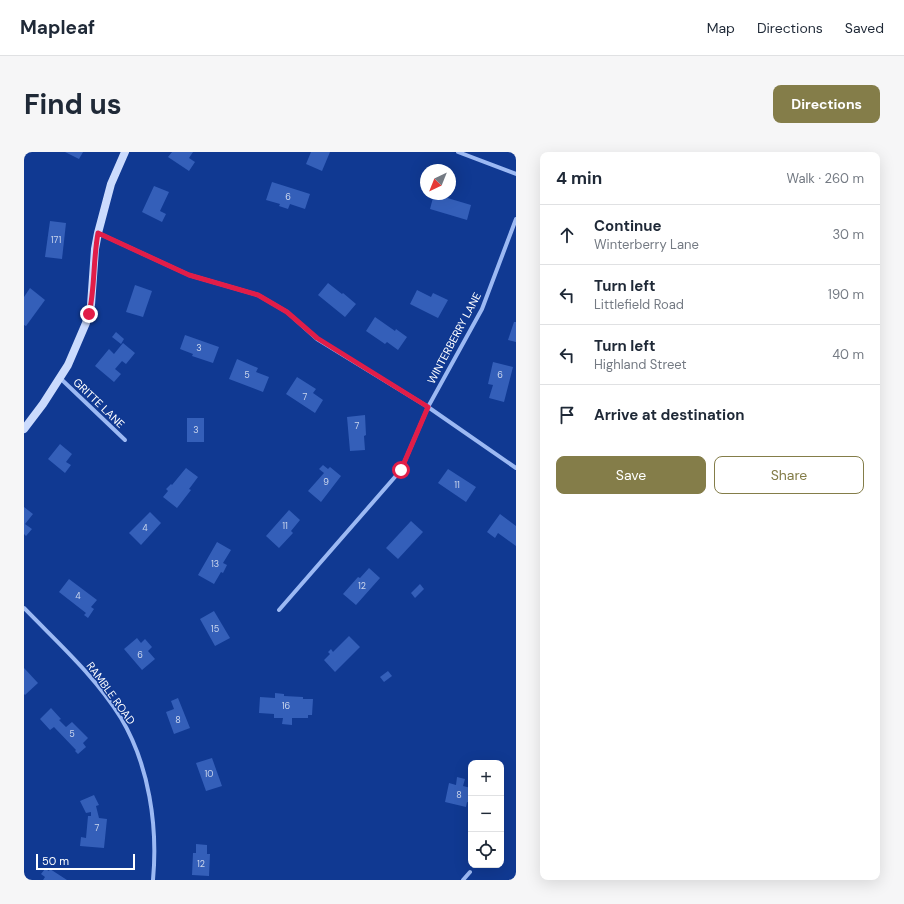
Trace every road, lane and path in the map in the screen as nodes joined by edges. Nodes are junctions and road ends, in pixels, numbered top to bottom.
1 (126, 152) edge
2 (458, 152) edge
3 (516, 174) edge
4 (516, 219) edge
5 (98, 233) junction
6 (60, 378) junction
7 (428, 407) junction
8 (24, 428) edge
9 (125, 440) dead end
10 (516, 468) edge
11 (24, 608) edge
12 (279, 610) dead end
13 (470, 872) dead end
14 (153, 880) edge
15 (464, 880) edge

1 - 5 street
2 - 3 street
4 - 7 street, WINTERBERRY LANE
5 - 6 street
5 - 7 street
6 - 8 street
6 - 9 street, GRITTE LANE
7 - 10 street
7 - 12 street, WINTERBERRY LANE
11 - 14 street, RAMBLE ROAD
13 - 15 street

